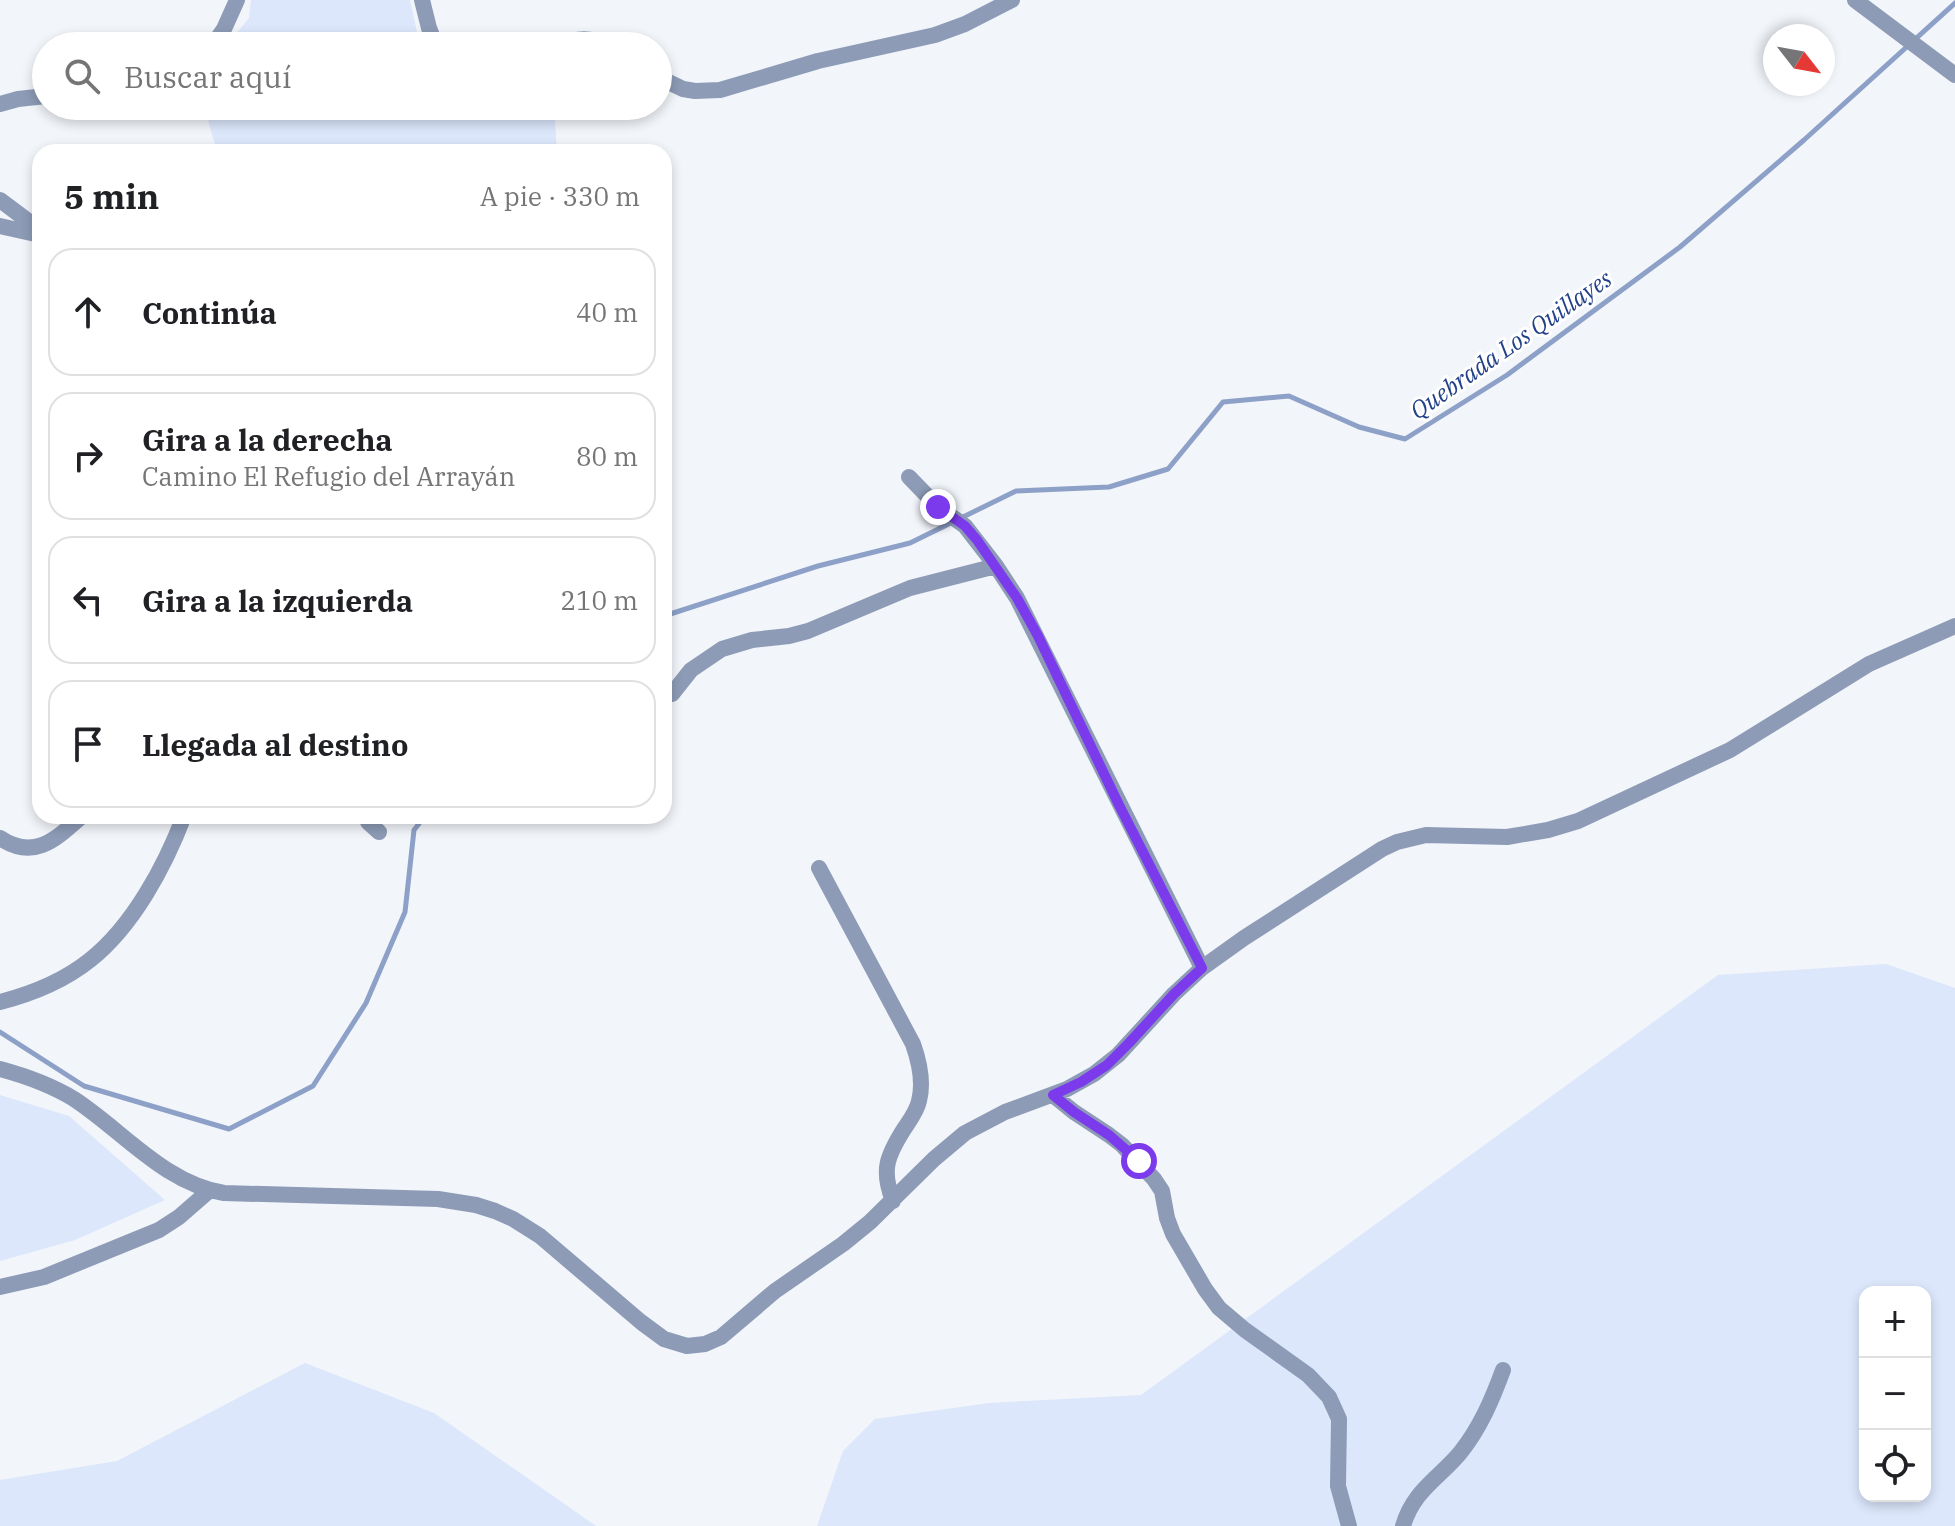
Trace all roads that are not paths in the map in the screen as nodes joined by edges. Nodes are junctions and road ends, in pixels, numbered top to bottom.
1 (237, 0) edge
2 (422, 0) edge
3 (1012, 0) edge
4 (1855, 0) edge
5 (222, 32) edge
6 (431, 32) edge
7 (1955, 75) edge
8 (672, 84) edge
9 (32, 98) edge
10 (0, 104) edge
11 (0, 200) edge
12 (0, 226) edge
13 (32, 226) edge
14 (32, 232) edge
15 (909, 477) dead end
16 (996, 566) junction
17 (1955, 626) edge
18 (672, 694) dead end
19 (72, 824) edge
20 (181, 824) edge
21 (370, 824) edge
22 (379, 832) dead end
23 (0, 838) edge
24 (819, 868) dead end
25 (1202, 968) junction
26 (0, 1002) edge
27 (0, 1069) edge
28 (1053, 1095) junction
29 (210, 1190) junction
30 (893, 1201) junction
31 (0, 1287) edge
32 (1503, 1370) dead end
33 (1349, 1526) edge
34 (1403, 1526) edge

1 - 5 street
2 - 6 street
3 - 8 street
4 - 7 street
9 - 10 street
11 - 13 street
12 - 14 street
15 - 16 street
16 - 18 street
16 - 25 street
17 - 25 street
19 - 23 street
20 - 26 street
21 - 22 street
24 - 30 street
25 - 28 street
27 - 29 street
28 - 30 street
28 - 33 street
29 - 30 street
29 - 31 street
32 - 34 street

